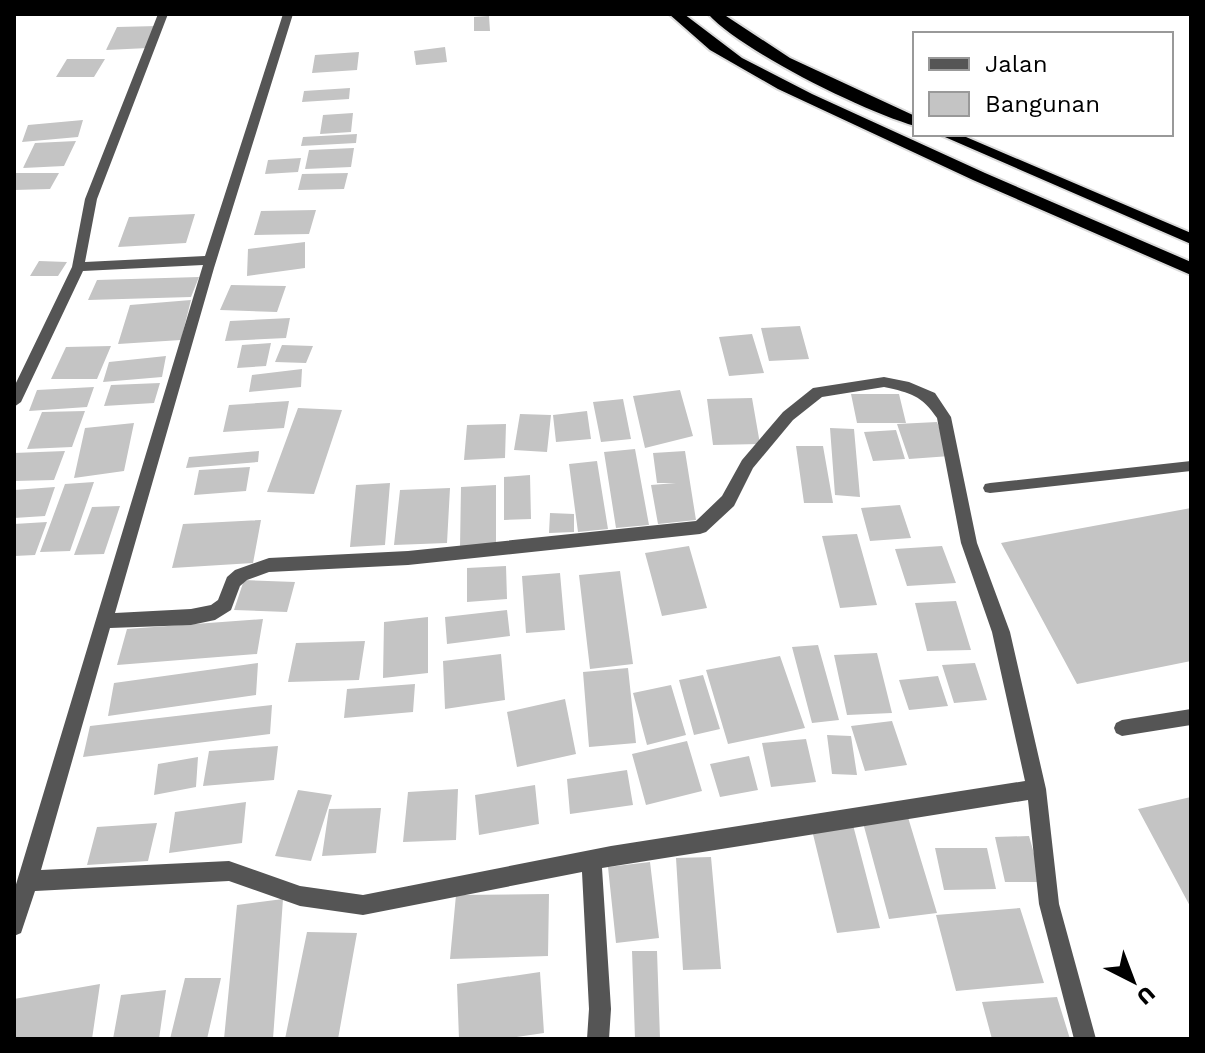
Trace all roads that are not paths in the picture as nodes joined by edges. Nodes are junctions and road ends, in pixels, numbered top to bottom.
1 (163, 14) edge
2 (288, 14) edge
3 (676, 14) edge
4 (715, 14) edge
5 (913, 120) edge
6 (951, 136) edge
7 (1191, 239) edge
8 (210, 260) junction
9 (78, 267) junction
10 (1191, 269) edge
11 (14, 402) edge
12 (1191, 466) edge
13 (990, 488) dead end
14 (103, 621) junction
15 (1191, 717) edge
16 (1122, 728) dead end
17 (1036, 789) junction
18 (591, 860) junction
19 (29, 881) junction
20 (14, 926) edge
21 (598, 1039) edge
22 (1085, 1039) edge

1 - 9 street
2 - 8 street
3 - 10 highway
4 - 5 highway
6 - 7 highway
8 - 9 street
8 - 14 street
9 - 11 street
12 - 13 lane
14 - 17 street
14 - 19 street
15 - 16 lane
17 - 18 street
17 - 22 street
18 - 19 street
18 - 21 street
19 - 20 street

